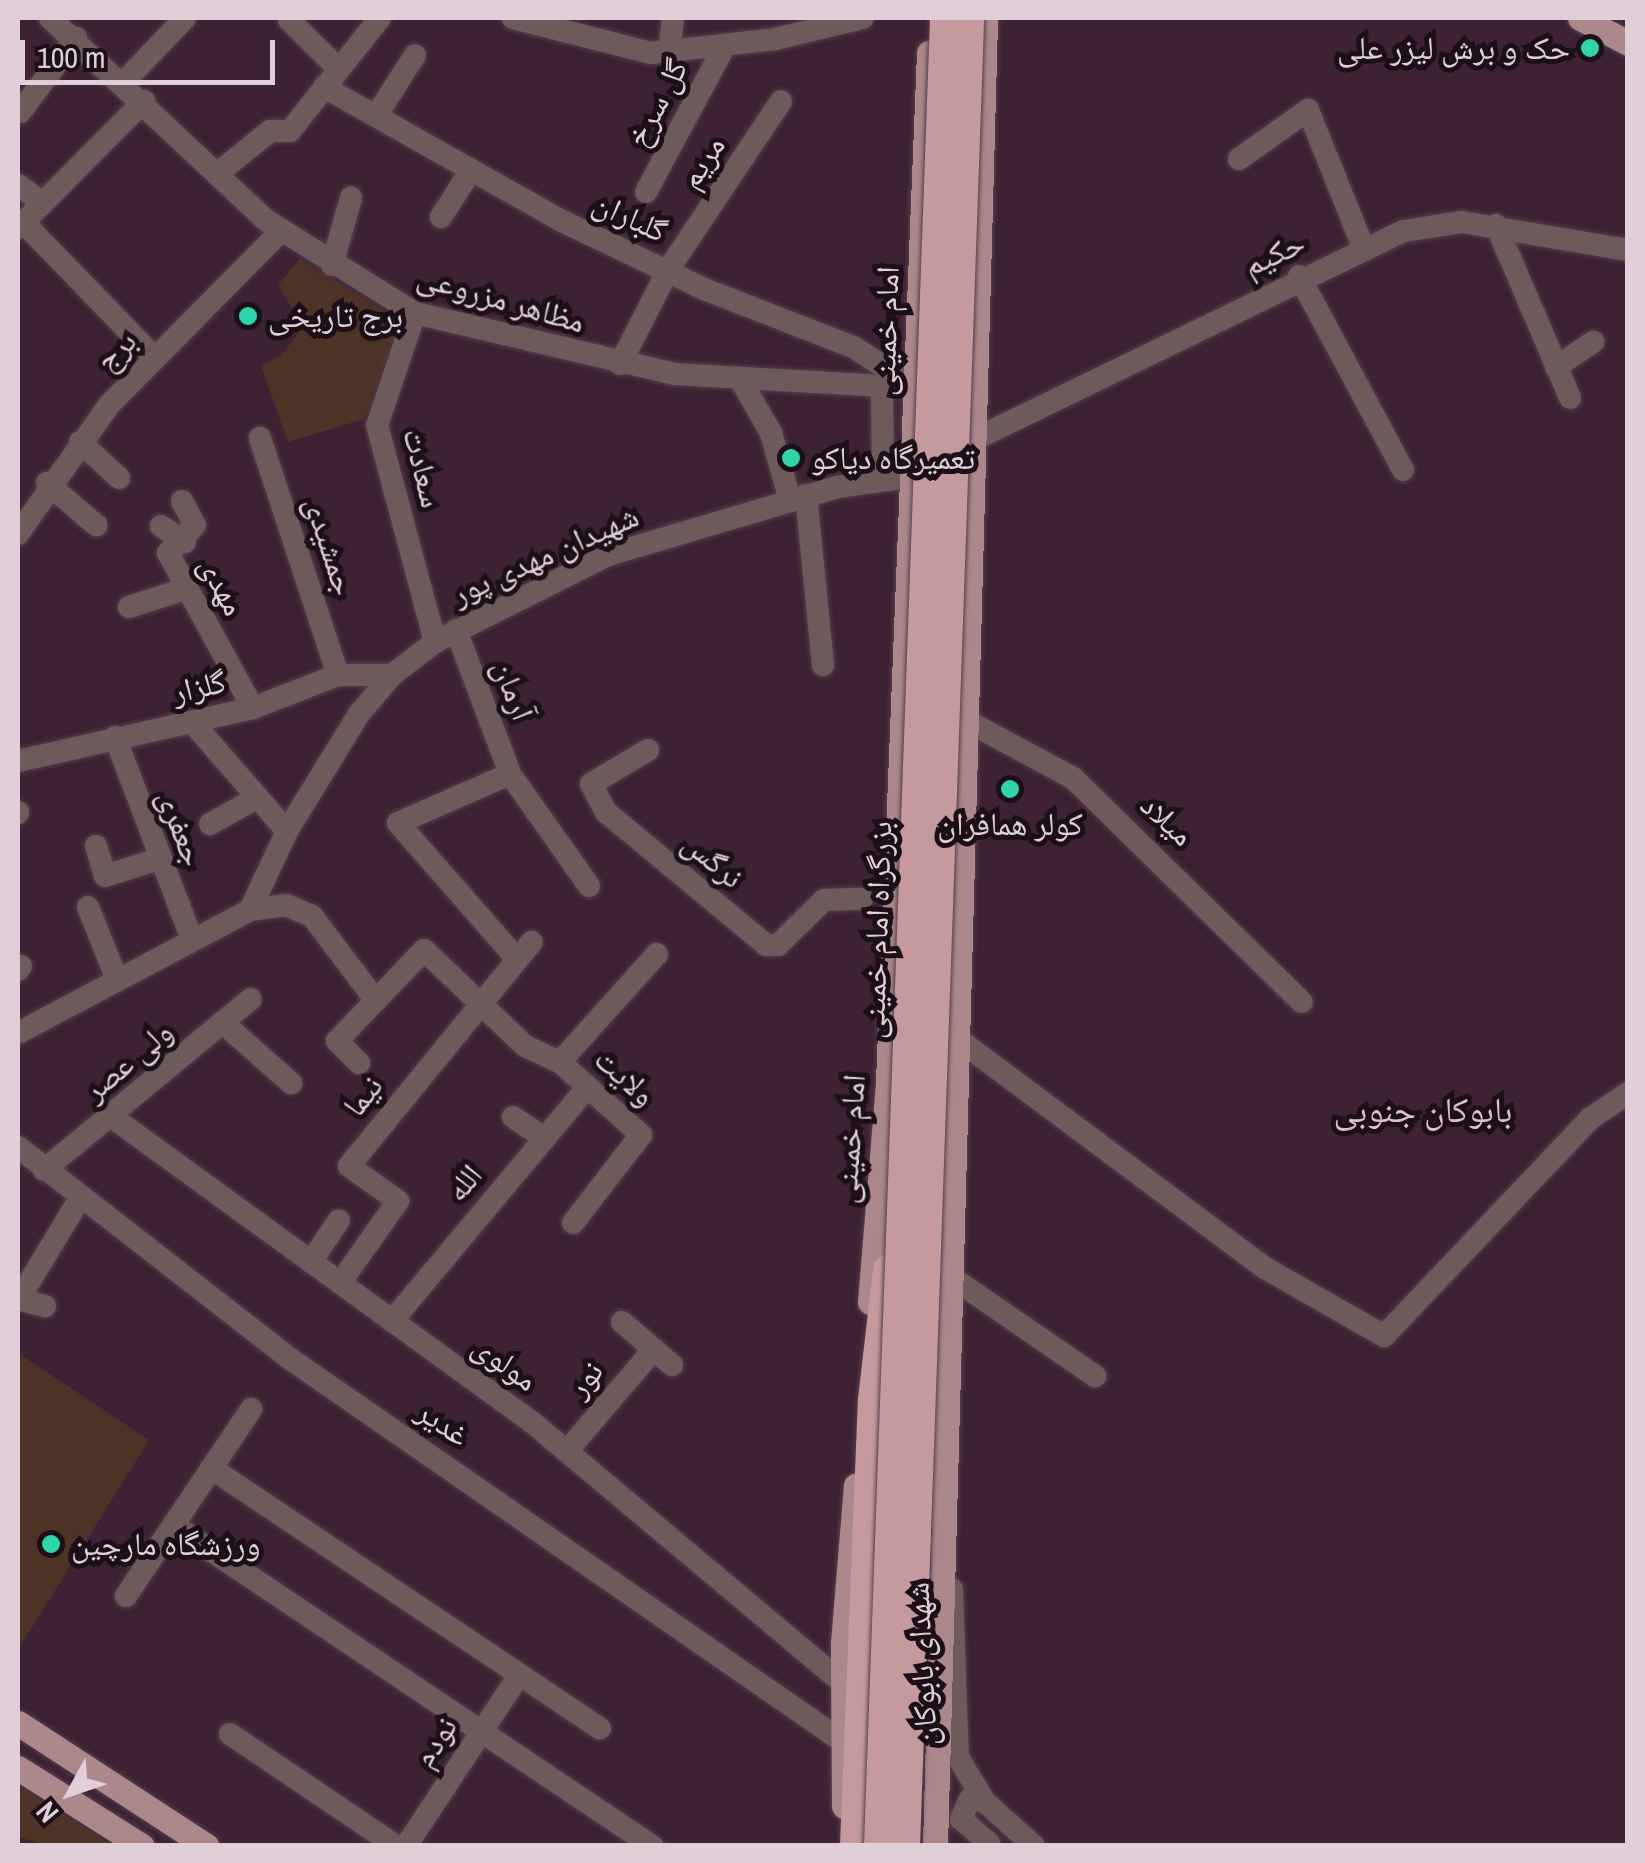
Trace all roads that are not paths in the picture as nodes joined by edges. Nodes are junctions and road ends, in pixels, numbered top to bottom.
1 (50, 18) edge
2 (185, 18) edge
3 (380, 18) edge
4 (513, 18) edge
5 (673, 18) edge
6 (863, 18) edge
7 (930, 18) edge
8 (945, 18) edge
9 (969, 18) edge
10 (985, 18) edge
11 (1580, 18) edge
12 (289, 20) edge
13 (585, 27) edge
14 (76, 38) junction
15 (1624, 39) edge
16 (725, 45) junction
17 (670, 51) junction
18 (416, 55) dead end
19 (338, 68) junction
20 (124, 82) junction
21 (324, 87) junction
22 (144, 101) junction
23 (782, 102) dead end
24 (20, 112) dead end
25 (376, 116) junction
26 (1238, 159) dead end
27 (471, 170) junction
28 (218, 173) junction
29 (18, 185) edge
30 (646, 192) dead end
31 (351, 198) dead end
32 (42, 203) junction
33 (442, 217) dead end
34 (20, 225) edge
35 (1496, 226) junction
36 (282, 230) junction
37 (1364, 249) junction
38 (1628, 250) edge
39 (332, 265) junction
40 (668, 270) junction
41 (1300, 276) junction
42 (415, 312) junction
43 (1593, 342) dead end
44 (154, 357) junction
45 (620, 364) junction
46 (1556, 367) junction
47 (740, 379) junction
48 (882, 385) junction
49 (916, 388) junction
50 (1570, 398) dead end
51 (260, 438) dead end
52 (971, 441) junction
53 (80, 442) junction
54 (1403, 470) dead end
55 (119, 478) dead end
56 (896, 478) junction
57 (47, 483) junction
58 (798, 497) junction
59 (182, 501) dead end
60 (96, 525) dead end
61 (161, 526) dead end
62 (18, 534) edge
63 (185, 542) junction
64 (185, 589) junction
65 (129, 607) dead end
66 (456, 630) junction
67 (435, 642) junction
68 (824, 665) dead end
69 (338, 675) junction
70 (392, 675) junction
71 (253, 708) junction
72 (963, 719) junction
73 (193, 723) junction
74 (115, 737) junction
75 (648, 750) dead end
76 (18, 761) edge
77 (510, 774) junction
78 (253, 800) junction
79 (898, 802) junction
80 (960, 804) junction
81 (210, 824) dead end
82 (287, 831) junction
83 (96, 846) dead end
84 (159, 859) junction
85 (589, 886) dead end
86 (862, 899) dead end
87 (88, 907) dead end
88 (250, 910) junction
89 (192, 940) junction
90 (656, 954) dead end
91 (116, 976) junction
92 (251, 999) dead end
93 (480, 999) junction
94 (376, 1001) junction
95 (1302, 1002) dead end
96 (223, 1023) junction
97 (19, 1030) edge
98 (955, 1036) junction
99 (560, 1062) junction
100 (359, 1063) dead end
101 (291, 1084) dead end
102 (586, 1088) junction
103 (1628, 1094) edge
104 (918, 1112) junction
105 (112, 1117) junction
106 (513, 1117) dead end
107 (544, 1138) junction
108 (18, 1147) edge
109 (44, 1170) junction
110 (80, 1200) junction
111 (339, 1220) dead end
112 (573, 1223) dead end
113 (311, 1262) junction
114 (951, 1278) junction
115 (340, 1283) junction
116 (18, 1299) edge
117 (46, 1306) dead end
118 (392, 1321) junction
119 (622, 1322) dead end
120 (654, 1349) junction
121 (672, 1365) dead end
122 (1095, 1376) dead end
123 (251, 1409) dead end
124 (566, 1452) junction
125 (211, 1468) junction
126 (946, 1510) junction
127 (173, 1525) junction
128 (126, 1596) dead end
129 (519, 1675) junction
130 (843, 1683) junction
131 (18, 1723) edge
132 (600, 1728) dead end
133 (482, 1731) junction
134 (230, 1734) dead end
135 (842, 1741) junction
136 (18, 1768) edge
137 (984, 1801) junction
138 (989, 1845) edge
139 (142, 1846) edge
140 (207, 1846) edge
141 (396, 1846) edge
142 (406, 1846) edge
143 (652, 1846) edge
144 (845, 1846) edge
145 (855, 1846) edge
146 (879, 1846) edge
147 (904, 1846) edge
148 (920, 1846) edge
149 (935, 1846) edge
150 (1034, 1846) edge

1 - 14 street, مظاهر مزروعی
2 - 20 street
3 - 19 street
4 - 13 street
5 - 17 street
6 - 16 street
7 - 49 main road, امام خمینی
8 - 104 highway, بزرگراه امام خمینی, bridge
9 - 104 highway, بزرگراه امام خمینی, bridge
10 - 52 main road
11 - 15 main road
12 - 19 street
13 - 17 street
14 - 20 street, مظاهر مزروعی
14 - 24 street
16 - 17 street
16 - 30 street, گل سرخ
18 - 25 street
19 - 21 street
20 - 22 street, مظاهر مزروعی
21 - 25 street, گلباران
21 - 28 street
22 - 28 street, مظاهر مزروعی
22 - 32 street
23 - 40 street, مریم
25 - 27 street, گلباران
26 - 37 street
27 - 33 street
27 - 40 street, گلباران
28 - 36 street, مظاهر مزروعی
29 - 32 street
31 - 39 street
32 - 34 street
34 - 44 street
35 - 37 street, حکیم
35 - 38 street, حکیم
35 - 46 street
36 - 39 street, مظاهر مزروعی
36 - 44 street, برج
37 - 41 street, حکیم
39 - 42 street, مظاهر مزروعی
40 - 45 street, مریم
40 - 49 street, گلباران
41 - 52 street, حکیم
41 - 54 street
42 - 45 street, مظاهر مزروعی
42 - 67 street, سعادت
43 - 46 street
44 - 53 street, برج
45 - 47 street, مظاهر مزروعی
46 - 50 street
47 - 48 street, مظاهر مزروعی
47 - 58 street
48 - 49 street, مظاهر مزروعی
48 - 56 street
49 - 56 main road, امام خمینی
51 - 69 street, جمشیدی
52 - 72 main road
53 - 55 street
53 - 57 street, برج
56 - 58 street, شهیدان مهدی پور
56 - 79 main road, امام خمینی
57 - 60 street
57 - 62 street, برج
58 - 66 street, شهیدان مهدی پور
58 - 68 street
59 - 63 street, مهدی
61 - 63 street
63 - 64 street, مهدی
64 - 65 street
64 - 71 street, مهدی
66 - 67 street, شهیدان مهدی پور
66 - 77 street, آرمان
67 - 70 street, شهیدان مهدی پور
69 - 70 street, گلزار
69 - 71 street, گلزار
70 - 82 street, شهیدان مهدی پور
71 - 73 street, گلزار
72 - 80 main road
72 - 95 street, میلاد
73 - 74 street, گلزار
73 - 78 street
74 - 76 street, گلزار
74 - 84 street, جعفری
75 - 86 street, نرگس
77 - 85 street, آرمان
77 - 93 street, نیما
78 - 81 street
78 - 82 street
79 - 80 main road
79 - 130 main road, امام خمینی
80 - 98 main road
82 - 88 street, شهیدان مهدی پور
83 - 84 street
84 - 89 street, جعفری
87 - 91 street
88 - 89 street
88 - 94 street
89 - 91 street
90 - 99 street
91 - 97 street
92 - 96 street, ولی عصر
93 - 94 street, ولایت
93 - 99 street, ولایت
93 - 115 street, نیما
94 - 100 street
96 - 101 street
96 - 105 street, ولی عصر
98 - 103 street
98 - 114 main road
99 - 102 street, ولایت
102 - 107 street, الله
102 - 112 street, ولایت
104 - 145 highway
104 - 146 highway, بزرگراه امام خمینی, bridge
104 - 147 highway, بزرگراه امام خمینی, bridge
104 - 148 highway
105 - 109 street, ولی عصر
105 - 113 street, مولوی
106 - 107 street
107 - 118 street, الله
108 - 109 street, غدیر
109 - 110 street, غدیر
110 - 116 street
110 - 135 street, غدیر
111 - 113 street
113 - 115 street, مولوی
114 - 122 street
114 - 126 main road
115 - 118 street, مولوی
116 - 117 street
118 - 124 street, مولوی
119 - 120 street
120 - 121 street
120 - 124 street, نور
123 - 125 street
124 - 130 street, مولوی
125 - 127 street
125 - 129 street
126 - 137 street, شهدای بابوکان
126 - 149 main road
127 - 128 street
127 - 133 street
129 - 132 street
129 - 133 street, نودم
130 - 135 main road, امام خمینی
131 - 140 main road
133 - 142 street, نودم
133 - 143 street
134 - 141 street
135 - 144 main road, امام خمینی
136 - 139 main road
137 - 138 street
137 - 150 street, شهدای بابوکان

